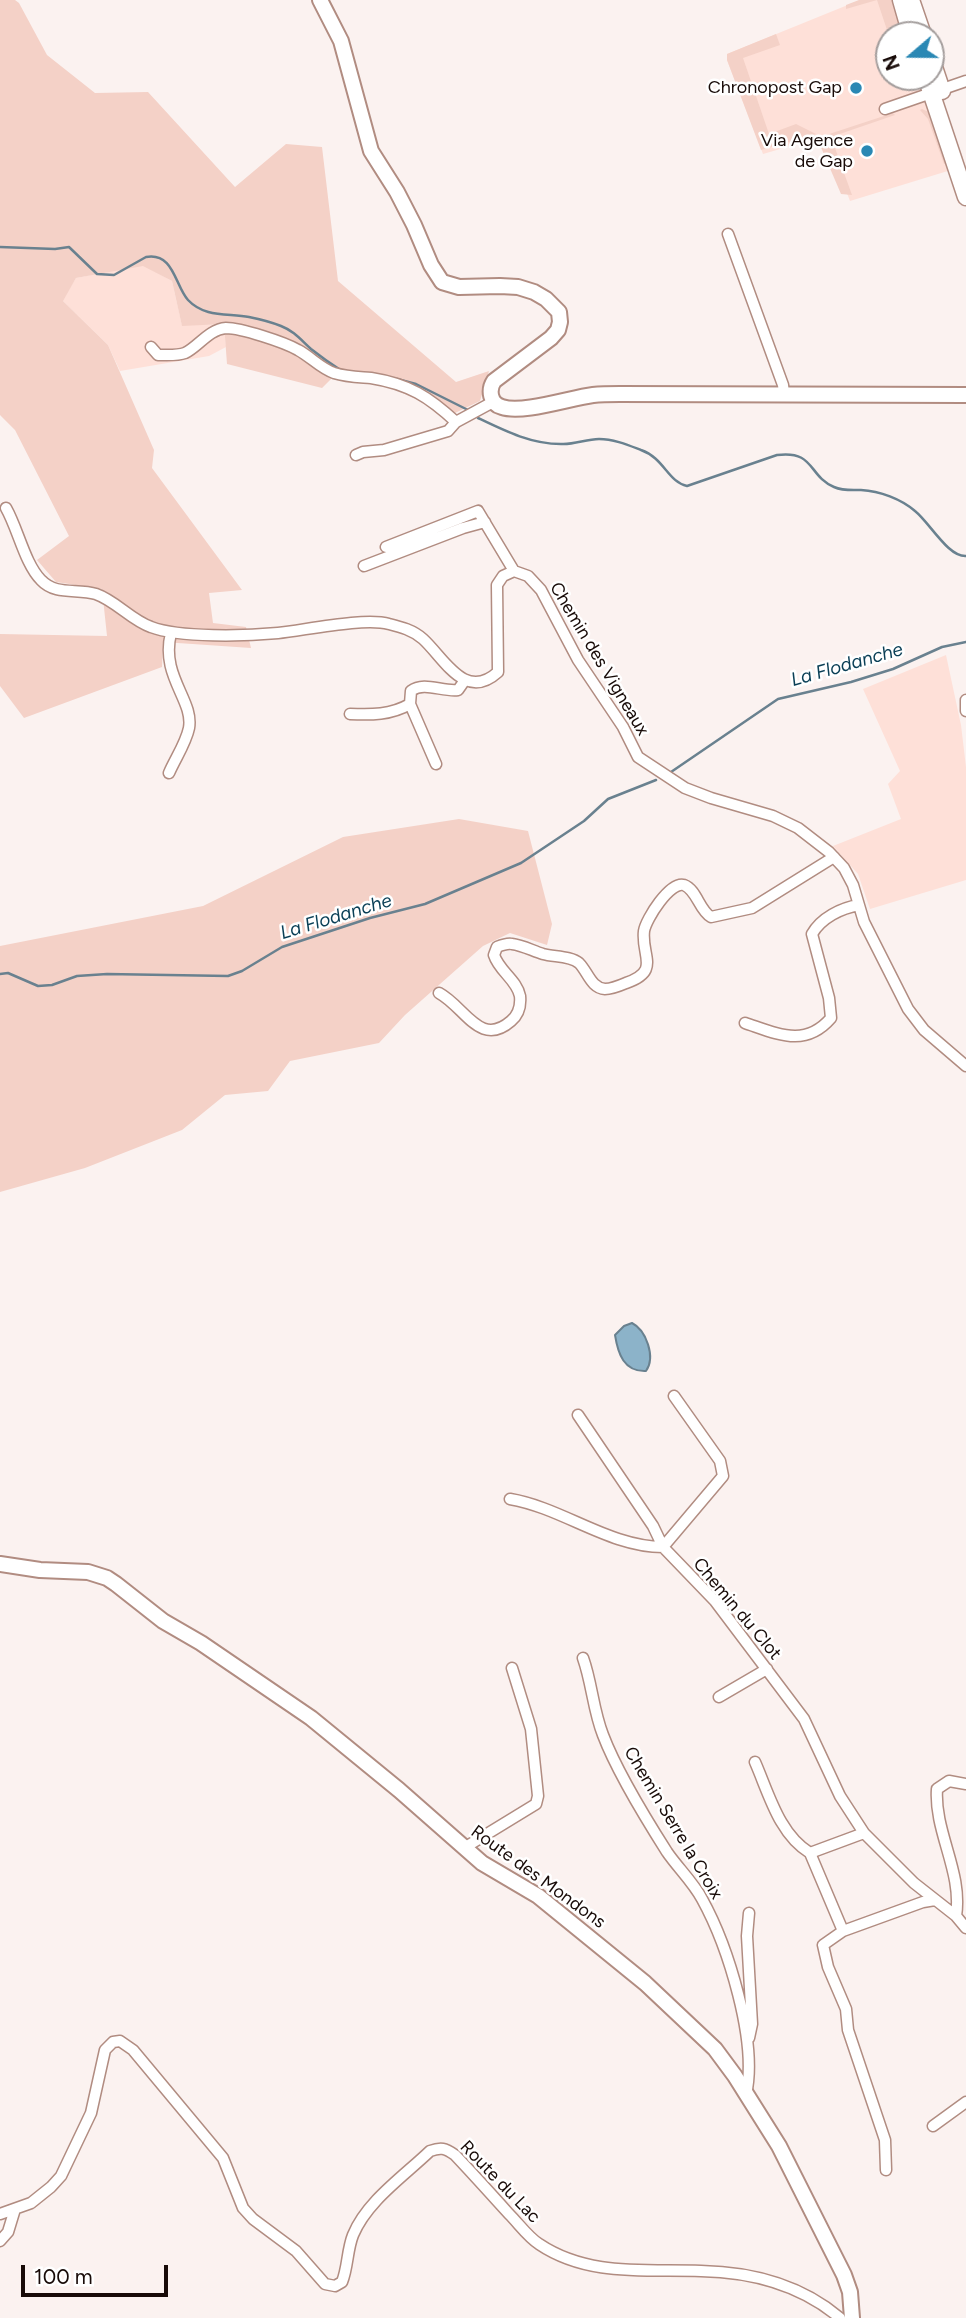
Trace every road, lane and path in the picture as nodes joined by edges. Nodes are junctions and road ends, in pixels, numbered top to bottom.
1 (320, 0) edge
2 (901, 0) edge
3 (911, 0) edge
4 (907, 21) edge
5 (918, 21) edge
6 (966, 81) edge
7 (945, 84) edge
8 (921, 91) edge
9 (935, 91) edge
10 (935, 91) edge
11 (936, 91) edge
12 (885, 109) dead end
13 (966, 163) edge
14 (966, 176) edge
15 (966, 197) edge
16 (728, 234) dead end
17 (151, 347) dead end
18 (784, 393) junction
19 (966, 395) edge
20 (493, 402) junction
21 (456, 422) junction
22 (356, 455) dead end
23 (6, 508) dead end
24 (485, 522) junction
25 (386, 547) dead end
26 (364, 566) dead end
27 (514, 571) junction
28 (171, 633) junction
29 (465, 680) junction
30 (966, 700) edge
31 (410, 704) junction
32 (966, 711) edge
33 (350, 715) dead end
34 (436, 764) dead end
35 (169, 773) dead end
36 (834, 857) junction
37 (859, 905) junction
38 (439, 993) dead end
39 (745, 1023) dead end
40 (966, 1066) edge
41 (674, 1396) dead end
42 (578, 1415) dead end
43 (510, 1499) dead end
44 (663, 1547) junction
45 (0, 1564) edge
46 (583, 1658) dead end
47 (512, 1668) dead end
48 (767, 1669) junction
49 (719, 1697) dead end
50 (755, 1762) dead end
51 (966, 1784) edge
52 (864, 1833) junction
53 (464, 1848) junction
54 (810, 1853) junction
55 (935, 1900) junction
56 (749, 1913) dead end
57 (956, 1916) junction
58 (966, 1928) edge
59 (843, 1931) junction
60 (747, 2045) junction
61 (746, 2094) junction
62 (966, 2102) edge
63 (933, 2126) dead end
64 (886, 2170) dead end
65 (15, 2209) junction
66 (0, 2214) edge
67 (0, 2241) edge
68 (840, 2318) edge
69 (852, 2318) edge

1 - 20 street
2 - 4 main road
3 - 5 main road
6 - 7 street
8 - 12 street
9 - 14 street
10 - 15 main road
11 - 13 main road
16 - 18 street
17 - 21 street
18 - 19 street
18 - 20 street
20 - 21 street
21 - 22 street
23 - 28 street
24 - 25 street
24 - 26 street
24 - 27 street
27 - 29 street
27 - 36 street, Chemin des Vigneaux
28 - 29 street
28 - 35 street
29 - 31 street
30 - 32 street
31 - 33 street
31 - 34 street
36 - 37 street, Chemin des Vigneaux
36 - 38 street
37 - 39 street
37 - 40 street, Chemin des Vigneaux
41 - 44 street
42 - 44 street, Chemin du Clot
43 - 44 street
44 - 48 street, Chemin du Clot
45 - 53 street, Route des Mondons
46 - 60 street, Chemin Serre la Croix
47 - 53 street
48 - 49 street
48 - 52 street, Chemin du Clot
50 - 54 street
51 - 57 street
52 - 54 street
52 - 55 street, Chemin du Clot
53 - 61 street, Route des Mondons
54 - 59 street
55 - 57 street, Chemin du Clot
55 - 59 street
56 - 60 street, Chemin Serre la Croix
57 - 58 street, Chemin du Clot
59 - 64 street
60 - 61 street, Chemin Serre la Croix
61 - 69 street, Route des Mondons
62 - 63 street
65 - 66 street, Route du Lac
65 - 67 street
65 - 68 street, Route du Lac

